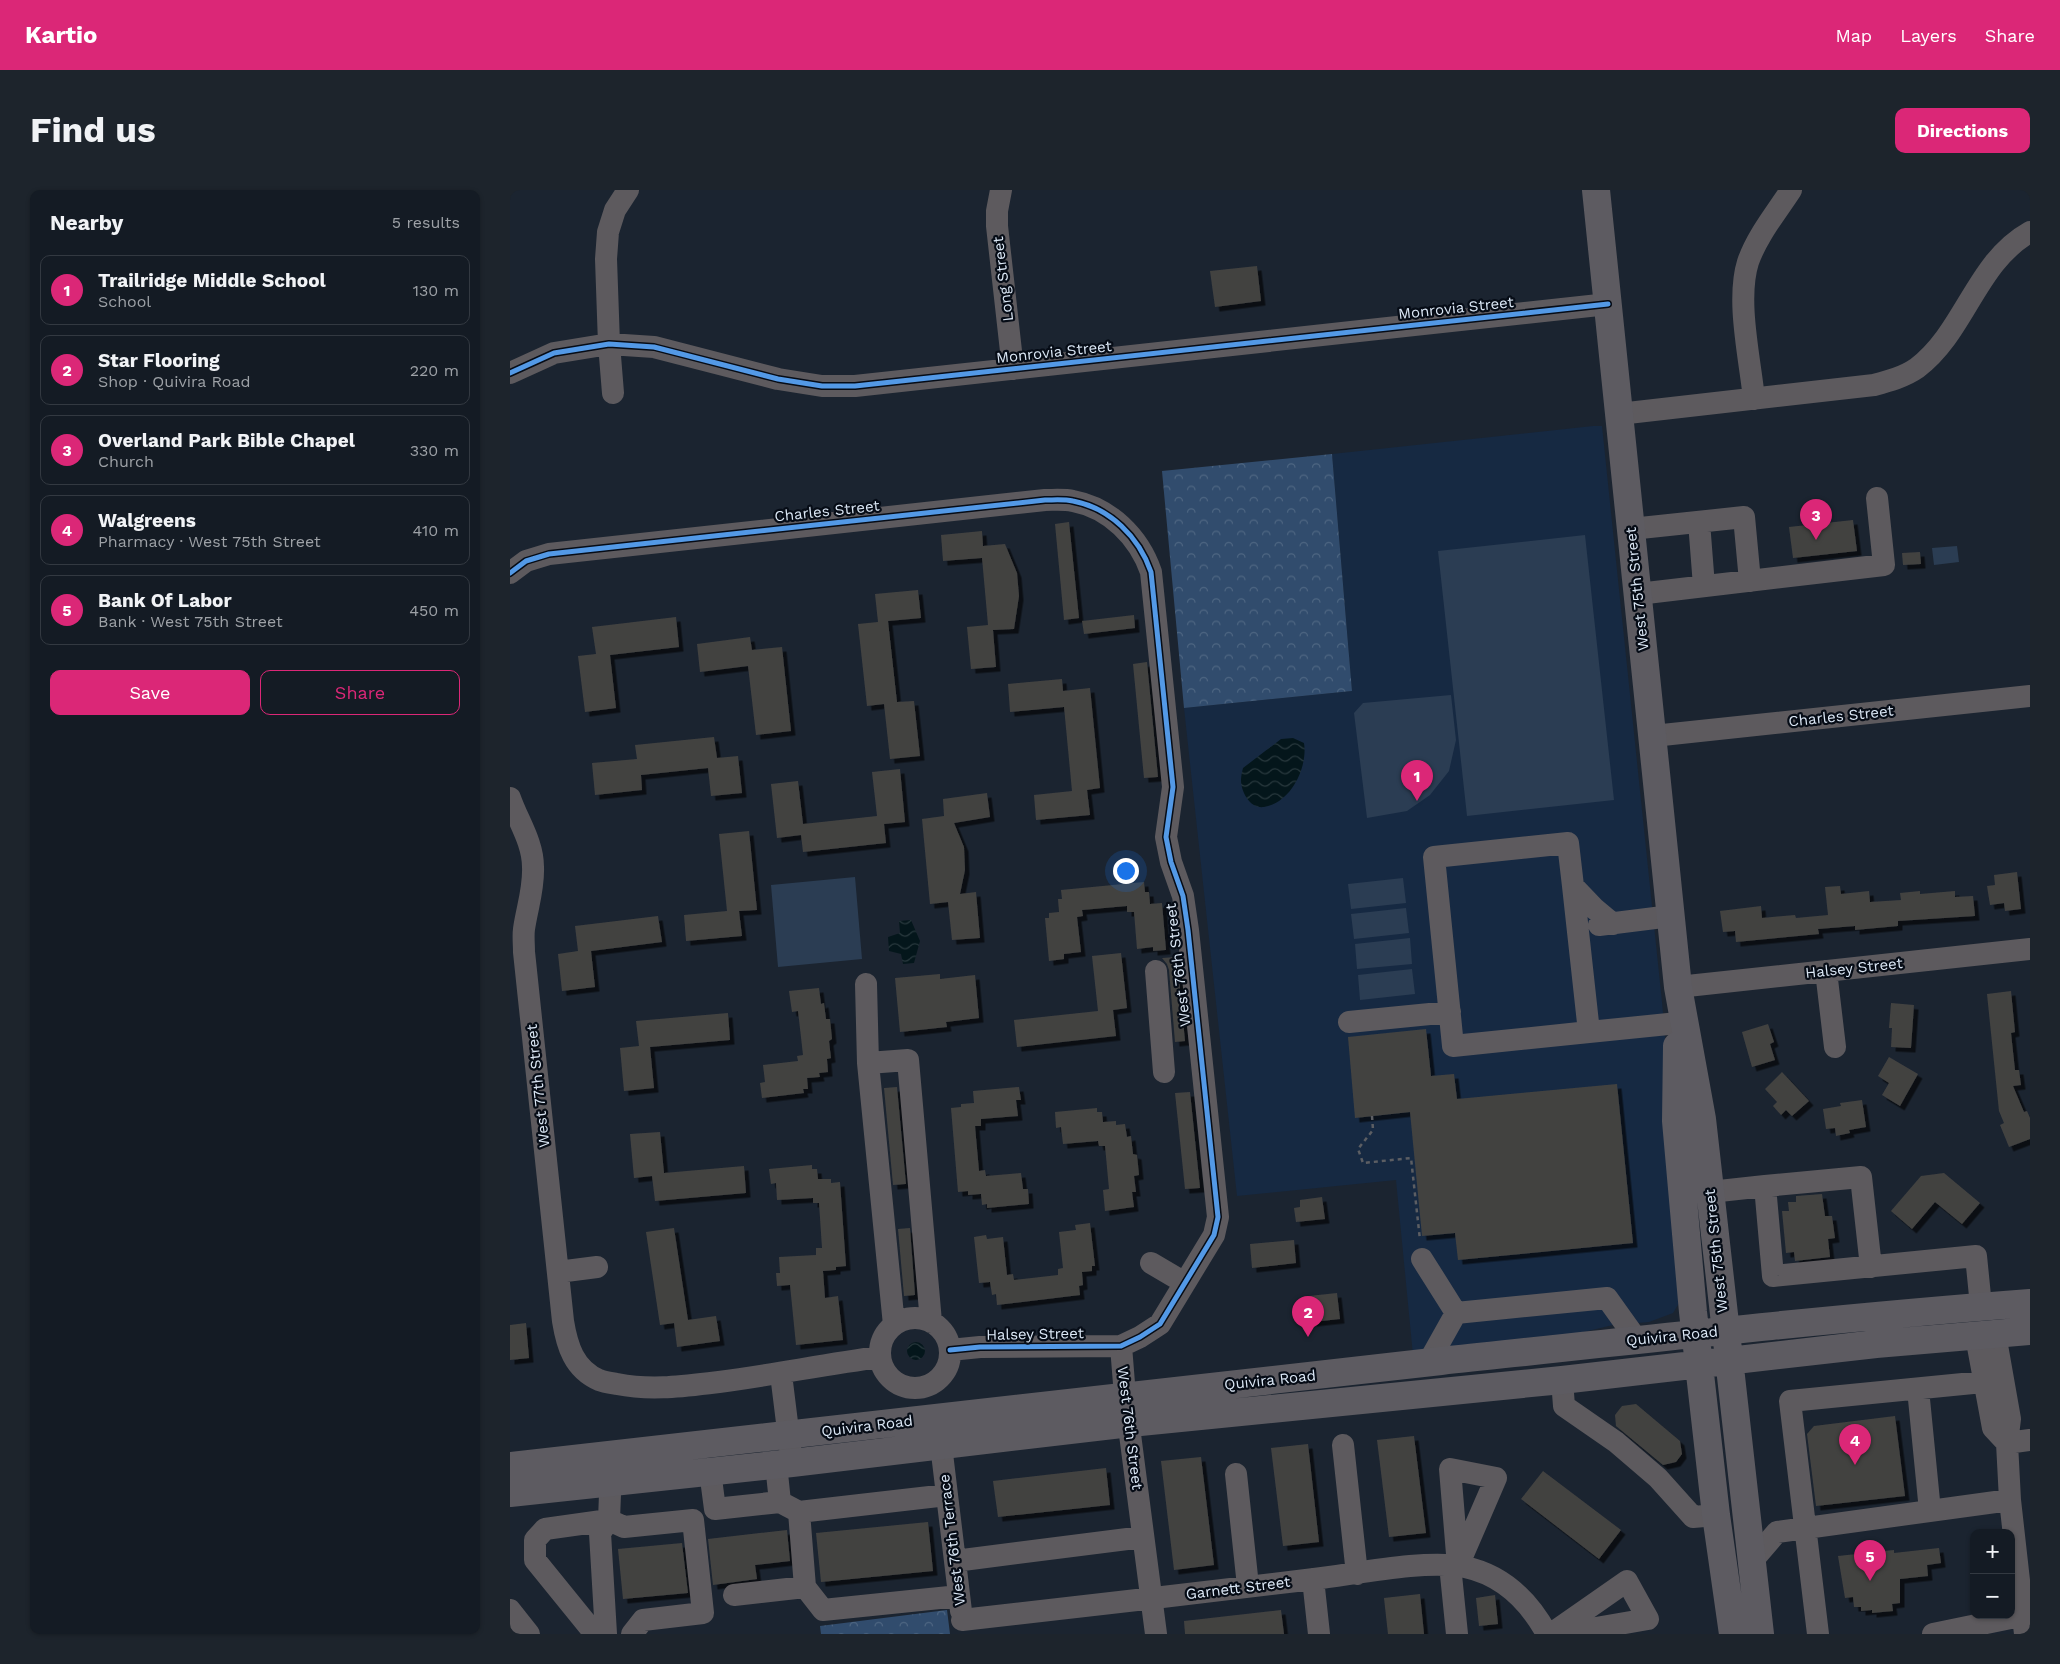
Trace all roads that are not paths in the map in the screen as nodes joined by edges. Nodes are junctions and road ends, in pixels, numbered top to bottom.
1 (628, 190) edge
2 (1001, 190) edge
3 (1596, 190) edge
4 (1791, 190) edge
5 (2030, 232) edge
6 (1608, 304) junction
7 (609, 344) junction
8 (1014, 369) junction
9 (510, 373) edge
10 (613, 393) dead end
11 (1754, 399) junction
12 (1619, 414) junction
13 (1878, 498) dead end
14 (1699, 522) junction
15 (1121, 525) joint
16 (1631, 529) junction
17 (510, 573) edge
18 (1750, 581) junction
19 (1704, 586) junction
20 (1638, 594) junction
21 (2030, 696) edge
22 (1652, 736) junction
23 (510, 798) edge
24 (1573, 886) junction
25 (1671, 916) junction
26 (1613, 924) junction
27 (1578, 928) junction
28 (2030, 948) edge
29 (1156, 971) dead end
30 (1826, 971) junction
31 (866, 984) dead end
32 (1678, 987) junction
33 (1450, 1012) junction
34 (1349, 1022) dead end
35 (1678, 1024) junction
36 (1589, 1032) junction
37 (1835, 1048) dead end
38 (868, 1063) junction
39 (1164, 1072) dead end
40 (1764, 1186) junction
41 (1710, 1192) junction
42 (1422, 1259) road end
43 (1152, 1263) dead end
44 (597, 1267) dead end
45 (1871, 1267) junction
46 (558, 1272) junction
47 (1185, 1283) junction
48 (2030, 1303) edge
49 (1981, 1306) junction
50 (1456, 1313) junction
51 (931, 1322) junction
52 (894, 1324) junction
53 (1725, 1331) junction
54 (2030, 1332) edge
55 (1695, 1334) junction
56 (1985, 1335) junction
57 (1637, 1340) junction
58 (1120, 1346) junction
59 (950, 1350) junction
60 (880, 1357) junction
61 (1728, 1362) junction
62 (1428, 1363) junction
63 (1698, 1365) junction
64 (781, 1374) junction
65 (1562, 1380) junction
66 (1983, 1382) junction
67 (1918, 1389) junction
68 (1125, 1396) junction
69 (1130, 1423) junction
70 (788, 1435) junction
71 (2030, 1440) edge
72 (2007, 1443) junction
73 (941, 1445) junction
74 (1343, 1445) dead end
75 (784, 1464) junction
76 (510, 1466) edge
77 (710, 1472) junction
78 (1236, 1474) dead end
79 (608, 1483) junction
80 (510, 1493) edge
81 (947, 1495) junction
82 (2010, 1500) junction
83 (790, 1507) junction
84 (1930, 1511) junction
85 (1716, 1515) junction
86 (609, 1520) junction
87 (1805, 1528) junction
88 (1143, 1537) junction
89 (1753, 1560) junction
90 (955, 1561) junction
91 (1454, 1566) junction
92 (1356, 1574) junction
93 (1312, 1579) junction
94 (1248, 1586) junction
95 (805, 1587) junction
96 (734, 1595) dead end
97 (959, 1596) junction
98 (1151, 1599) junction
99 (510, 1610) edge
100 (2026, 1621) edge
101 (962, 1627) edge
102 (529, 1634) edge
103 (595, 1634) edge
104 (606, 1634) edge
105 (632, 1634) edge
106 (1156, 1634) edge
107 (1319, 1634) edge
108 (1457, 1634) edge
109 (1547, 1634) edge
110 (1551, 1634) edge
111 (1561, 1634) edge
112 (1733, 1634) edge
113 (1760, 1634) edge
114 (1818, 1634) edge
115 (1934, 1634) edge

1 - 7 street
2 - 8 street, Long Street
3 - 6 main road, West 75th Street
4 - 11 street
5 - 11 street
6 - 8 street, Monrovia Street
6 - 12 main road, West 75th Street
7 - 8 street, Monrovia Street
7 - 9 street, Monrovia Street
7 - 10 street
11 - 12 street
12 - 16 main road, West 75th Street
13 - 18 street
14 - 16 street
14 - 18 street
14 - 19 street
15 - 17 street, Charles Street
15 - 47 street, West 76th Street
16 - 20 main road, West 75th Street
18 - 19 street
19 - 20 street
20 - 22 main road, West 75th Street
21 - 22 street, Charles Street
22 - 25 main road, West 75th Street
23 - 46 street, West 77th Street
24 - 26 street
24 - 27 street
24 - 33 street
25 - 26 street
25 - 32 main road, West 75th Street
26 - 27 street
27 - 36 street
28 - 30 street, Halsey Street
29 - 39 street
30 - 32 street, Halsey Street
30 - 37 street
31 - 38 street
32 - 35 main road, West 75th Street
32 - 41 main road, West 75th Street
33 - 34 street
33 - 36 street
35 - 36 street
35 - 55 main road, West 75th Street
38 - 51 street
38 - 52 street
40 - 41 street
40 - 45 street
40 - 45 street
41 - 53 main road, West 75th Street
42 - 50 street
43 - 47 street
44 - 46 street
45 - 49 street
46 - 64 street, West 77th Street
47 - 58 street, West 76th Street
48 - 49 main road, Quivira Road
49 - 53 main road, Quivira Road
49 - 56 main road
50 - 57 street
50 - 62 street
51 - 52 street
51 - 59 street
52 - 60 street
53 - 55 main road, Quivira Road
53 - 61 main road, West 75th Street
54 - 56 main road, Quivira Road
55 - 57 main road, Quivira Road
55 - 63 main road, West 75th Street
56 - 61 main road, Quivira Road
56 - 66 street
56 - 72 street
57 - 62 main road, Quivira Road
58 - 59 street, Halsey Street
58 - 68 street, West 76th Street
59 - 60 street
60 - 64 street
61 - 63 main road, Quivira Road
61 - 89 main road, West 75th Street
62 - 68 main road, Quivira Road
63 - 65 main road, Quivira Road
63 - 85 main road, West 75th Street
64 - 70 street
65 - 69 main road, Quivira Road
65 - 85 street
66 - 67 street
66 - 72 street
67 - 84 street
67 - 87 street
68 - 69 street, West 76th Street
68 - 70 main road, Quivira Road
69 - 73 main road, Quivira Road
69 - 88 street, West 76th Street
70 - 75 street
70 - 76 main road, Quivira Road
71 - 72 street
72 - 82 street
73 - 75 main road, Quivira Road
73 - 81 street, West 76th Terrace
74 - 92 street
75 - 77 main road, Quivira Road
75 - 83 street
77 - 79 main road, Quivira Road
77 - 83 street
78 - 94 street
79 - 80 main road, Quivira Road
79 - 86 street
81 - 83 street
81 - 90 street, West 76th Terrace
82 - 84 street
82 - 100 street
83 - 95 street
84 - 87 street
85 - 112 main road, West 75th Street
86 - 103 street
86 - 104 street
86 - 105 street
87 - 89 street
87 - 114 street
88 - 90 street
88 - 98 street, West 76th Street
89 - 113 main road, West 75th Street
90 - 97 street, West 76th Terrace
91 - 92 street, Garnett Street
91 - 108 street
91 - 109 street, Garnett Street
92 - 93 street, Garnett Street
93 - 94 street, Garnett Street
93 - 107 street
94 - 98 street, Garnett Street
95 - 96 street
95 - 97 street
97 - 101 street, West 76th Terrace
98 - 101 street, Garnett Street
98 - 106 street, West 76th Street
99 - 102 street
100 - 115 street
110 - 111 street

